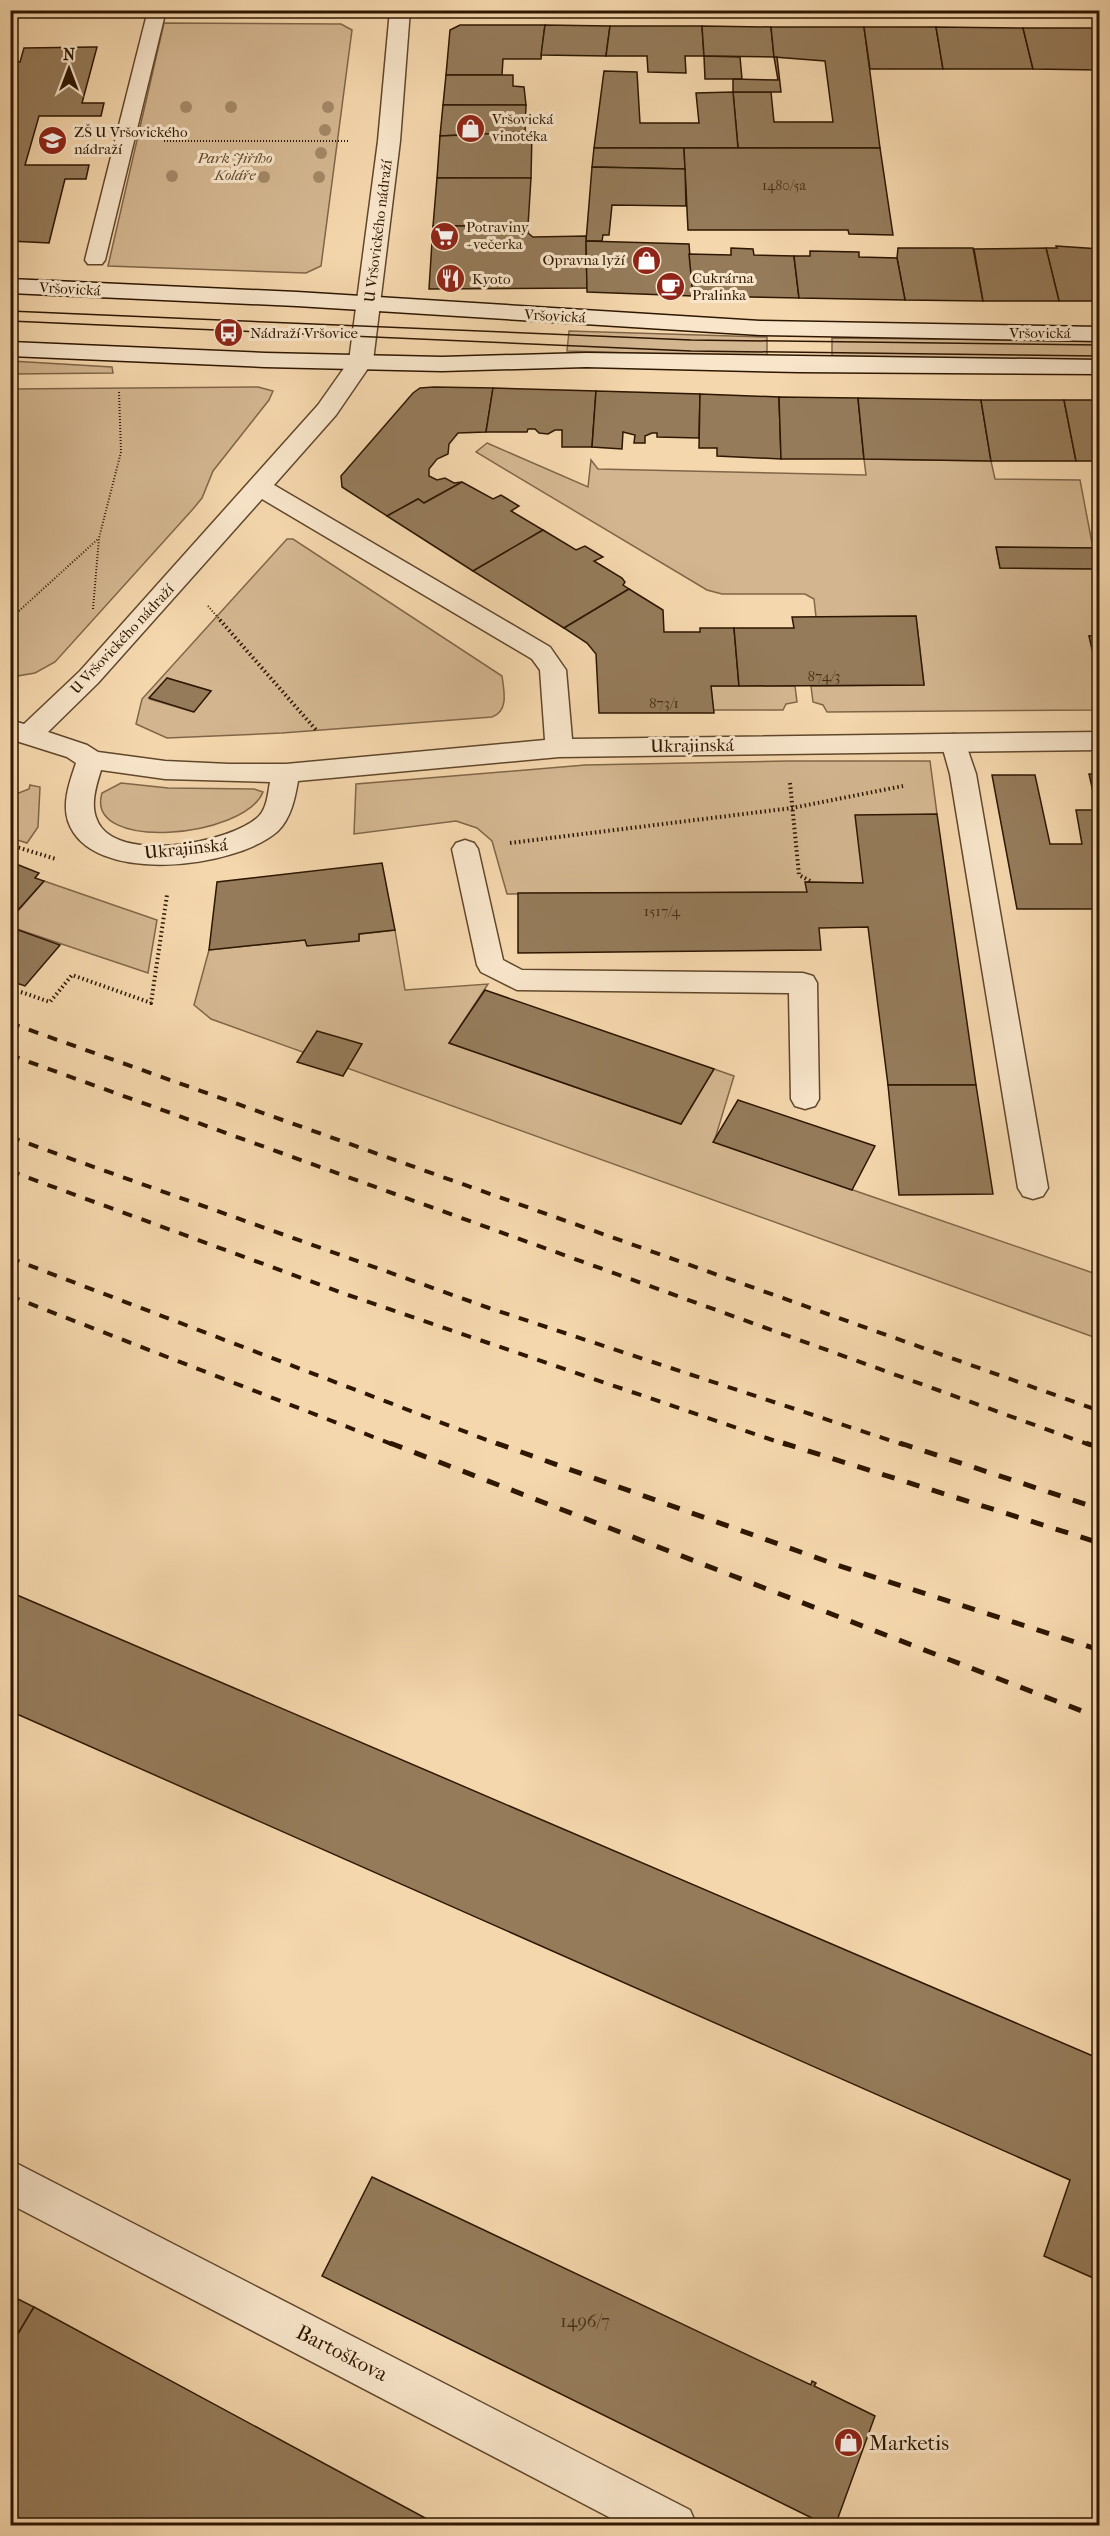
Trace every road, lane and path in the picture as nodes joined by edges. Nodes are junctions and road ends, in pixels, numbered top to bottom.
1 (157, 10) edge
2 (400, 10) edge
3 (124, 141) junction
4 (349, 141) dead end
5 (95, 260) dead end
6 (10, 286) edge
7 (369, 304) junction
8 (799, 329) junction
9 (1100, 334) edge
10 (10, 349) edge
11 (361, 361) junction
12 (799, 365) junction
13 (1100, 367) edge
14 (118, 387) dead end
15 (259, 488) junction
16 (99, 538) junction
17 (203, 600) dead end
18 (92, 615) dead end
19 (10, 619) edge
20 (20, 732) edge
21 (322, 736) dead end
22 (1100, 741) edge
23 (954, 742) junction
24 (559, 748) junction
25 (91, 760) junction
26 (286, 773) junction
27 (790, 780) dead end
28 (908, 785) dead end
29 (792, 808) junction
30 (510, 843) dead end
31 (10, 845) edge
32 (465, 849) dead end
33 (63, 861) dead end
34 (812, 882) dead end
35 (168, 891) dead end
36 (21, 992) dead end
37 (805, 1099) dead end
38 (1033, 1188) dead end
39 (10, 2181) edge
40 (672, 2525) edge

1 - 3 lane
2 - 7 street, U Vršovického nádraží
3 - 4 path
3 - 5 lane
6 - 7 street, Vršovická
7 - 8 street, Vršovická
7 - 11 street, U Vršovického nádraží
8 - 9 street, Vršovická
8 - 12 street
10 - 11 street, Vršovická
11 - 12 street, Vršovická
11 - 15 street, U Vršovického nádraží
12 - 13 street, Vršovická
14 - 16 path
15 - 20 street, U Vršovického nádraží
15 - 24 street
16 - 18 path
16 - 19 path
17 - 21 path
20 - 25 street, Ukrajinská
22 - 23 street, Ukrajinská
23 - 24 street, Ukrajinská
23 - 38 lane
24 - 26 street, Ukrajinská
25 - 26 street, Ukrajinská
25 - 26 street, Ukrajinská
27 - 29 path
28 - 29 path
29 - 30 path
29 - 34 path
31 - 33 path
32 - 37 lane
35 - 36 path
39 - 40 street, Bartoškova

